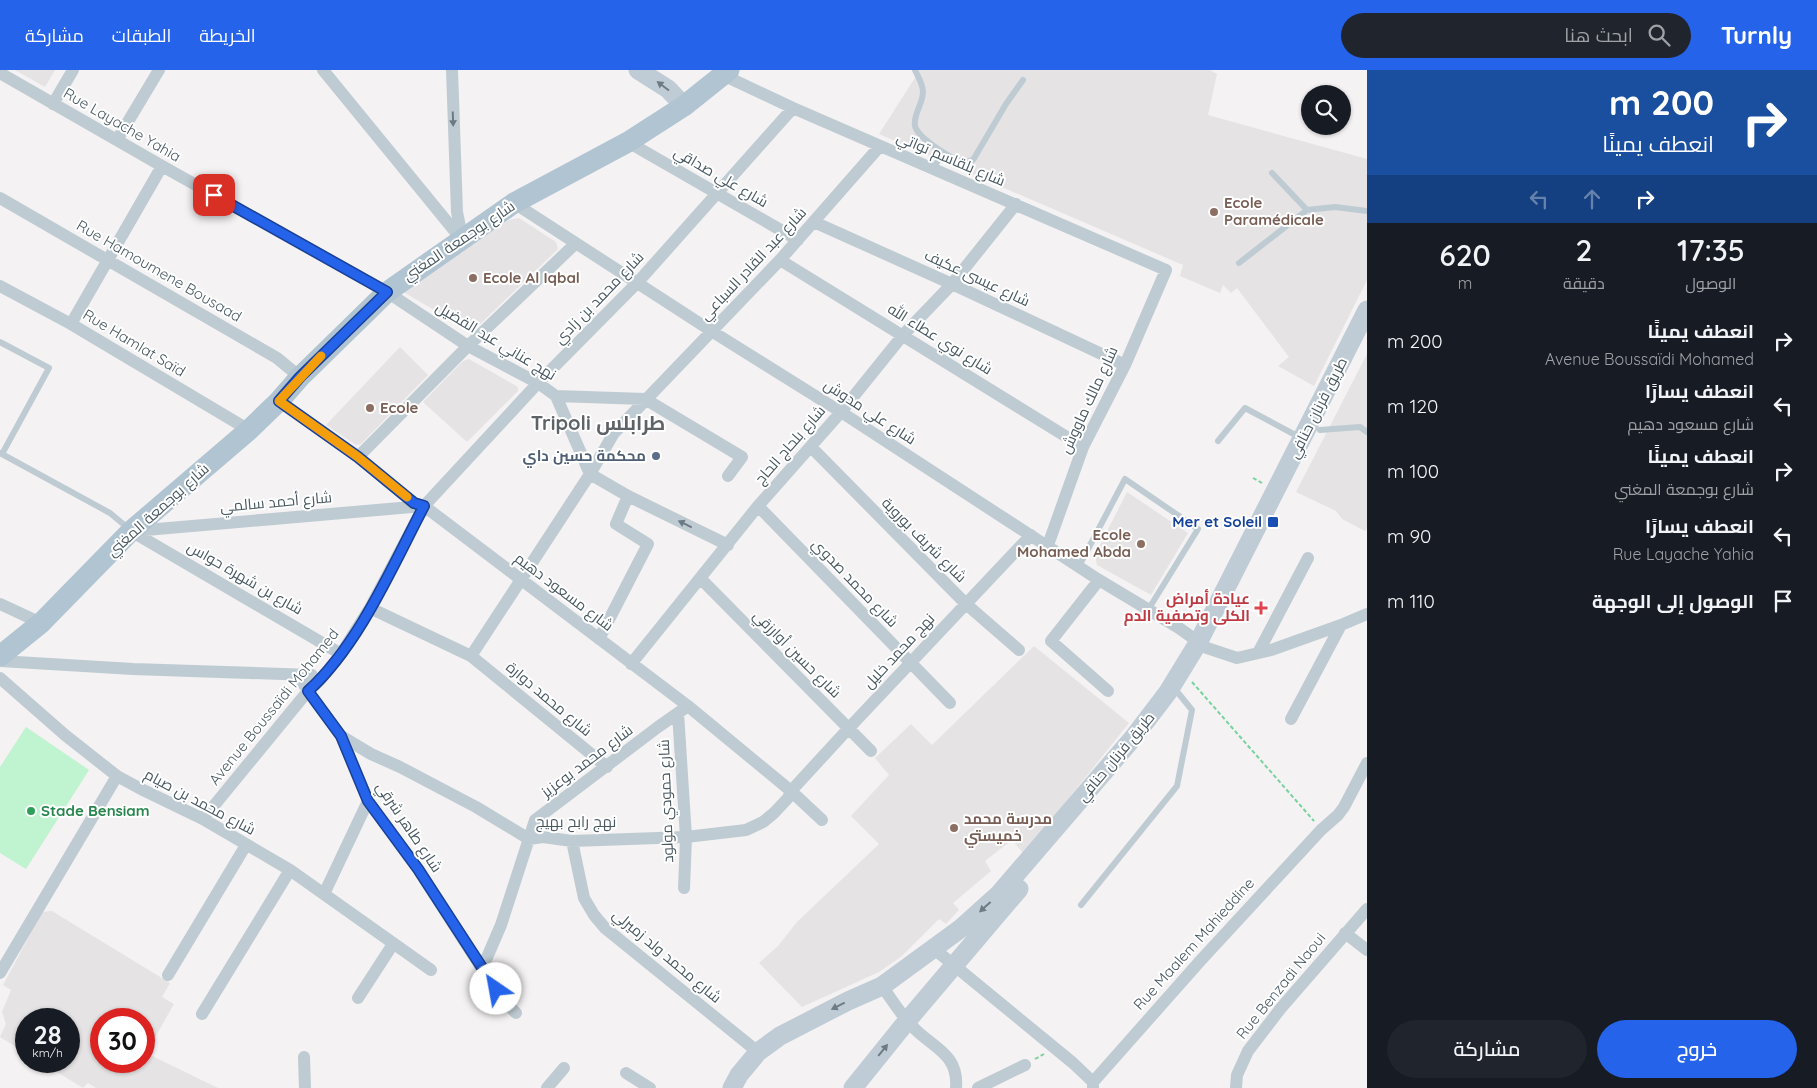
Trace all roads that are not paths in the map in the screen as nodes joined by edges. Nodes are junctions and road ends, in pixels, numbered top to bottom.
1 (73, 70) edge
2 (323, 70) edge
3 (452, 70) edge
4 (638, 70) edge
5 (915, 70) edge
6 (154, 72) edge
7 (0, 73) edge
8 (726, 73) edge
9 (1023, 80) dead end
10 (52, 104) junction
11 (684, 106) junction
12 (793, 108) junction
13 (116, 140) junction
14 (628, 142) junction
15 (880, 146) junction
16 (942, 152) junction
17 (162, 166) junction
18 (933, 169) junction
19 (1272, 173) dead end
20 (718, 194) junction
21 (0, 198) edge
22 (514, 203) junction
23 (1016, 204) junction
24 (1307, 210) junction
25 (1367, 211) edge
26 (814, 222) junction
27 (462, 240) junction
28 (798, 240) junction
29 (576, 244) junction
30 (780, 260) junction
31 (109, 261) junction
32 (1240, 262) dead end
33 (1166, 270) joint
34 (638, 282) junction
35 (952, 284) junction
36 (0, 286) edge
37 (387, 292) junction
38 (1367, 310) edge
39 (71, 324) junction
40 (712, 332) junction
41 (903, 336) junction
42 (1367, 337) edge
43 (0, 342) edge
44 (468, 346) junction
45 (1124, 365) junction
46 (300, 377) junction
47 (538, 384) junction
48 (556, 396) junction
49 (645, 400) junction
50 (279, 401) junction
51 (841, 412) junction
52 (249, 430) junction
53 (1320, 430) junction
54 (1367, 432) edge
55 (1302, 438) junction
56 (1218, 441) dead end
57 (810, 447) junction
58 (1083, 447) junction
59 (1, 454) edge
60 (358, 457) junction
61 (590, 474) junction
62 (728, 476) dead end
63 (628, 496) junction
64 (424, 506) junction
65 (758, 506) junction
66 (131, 531) junction
67 (1031, 535) junction
68 (728, 545) junction
69 (1048, 546) junction
70 (1308, 558) dead end
71 (1079, 566) junction
72 (700, 579) junction
73 (1099, 580) junction
74 (521, 581) junction
75 (0, 604) edge
76 (966, 604) junction
77 (370, 608) junction
78 (1148, 610) junction
79 (1367, 614) edge
80 (41, 623) junction
81 (1341, 625) junction
82 (599, 639) junction
83 (1203, 646) junction
84 (1019, 650) dead end
85 (1258, 653) junction
86 (341, 654) junction
87 (0, 656) edge
88 (471, 656) junction
89 (0, 661) edge
90 (910, 663) junction
91 (631, 664) junction
92 (304, 674) junction
93 (0, 678) edge
94 (320, 680) junction
95 (308, 691) junction
96 (1108, 691) dead end
97 (1179, 694) junction
98 (950, 703) dead end
99 (683, 709) junction
100 (1291, 719) dead end
101 (848, 728) junction
102 (341, 736) junction
103 (871, 751) dead end
104 (1367, 763) edge
105 (607, 767) junction
106 (117, 776) junction
107 (791, 791) junction
108 (368, 801) junction
109 (203, 820) junction
110 (822, 820) dead end
111 (686, 837) junction
112 (529, 839) junction
113 (572, 841) junction
114 (246, 844) junction
115 (290, 870) junction
116 (684, 888) dead end
117 (324, 894) junction
118 (1081, 905) dead end
119 (1367, 909) edge
120 (1345, 933) junction
121 (393, 944) junction
122 (933, 948) junction
123 (1367, 950) edge
124 (953, 966) junction
125 (482, 969) junction
126 (430, 970) dead end
127 (0, 973) edge
128 (168, 975) dead end
129 (882, 986) junction
130 (358, 998) dead end
131 (516, 1013) dead end
132 (202, 1014) dead end
133 (907, 1021) junction
134 (758, 1052) junction
135 (304, 1057) dead end
136 (1025, 1065) road end
137 (564, 1068) dead end
138 (626, 1073) dead end
139 (1093, 1085) edge
140 (305, 1088) edge
141 (548, 1088) edge
142 (650, 1088) edge
143 (732, 1088) edge
144 (853, 1088) edge
145 (956, 1088) edge
146 (978, 1088) edge
147 (1236, 1088) edge

1 - 10 street
2 - 27 street
3 -> 27 street
11 -> 4 main road
5 - 16 lane
6 - 13 street
7 - 10 street, Rue Layache Yahia
8 - 11 main road, شارع بوجمعة المغني
8 - 12 street, شارع بلقاسم تواتي
9 - 16 lane
10 - 13 street, Rue Layache Yahia
11 - 14 main road, شارع بوجمعة المغني
12 - 15 street, شارع بلقاسم تواتي
12 - 20 street, شارع محمد بن زادي
13 - 17 street, Rue Layache Yahia
14 - 20 street, شارع علي صداقي
14 - 22 main road, شارع بوجمعة المغني
15 - 18 street, شارع بلقاسم تواتي
15 - 26 street, شارع عبد القادر السباعي
16 - 18 lane
17 - 31 street
17 - 37 street, Rue Layache Yahia
18 - 23 street, شارع بلقاسم تواتي
19 - 24 lane
20 - 28 street, شارع علي صداقي
20 - 34 street, شارع محمد بن زادي
21 - 31 street, Rue Hamoumene Bousaad
22 - 27 main road, شارع بوجمعة المغني
22 - 29 street, شارع علي مدوش
23 - 33 street, شارع بلقاسم تواتي
23 - 35 street, شارع بلحاج الحاج
24 - 25 lane
24 - 32 lane
26 - 28 street, شارع عبد القادر السباعي
26 - 35 street, شارع عيسى عكيف
27 - 37 main road, شارع بوجمعة المغني
28 - 30 street, شارع عبد القادر السباعي
29 - 34 street, شارع علي مدوش
29 - 44 street
30 - 40 street, شارع عبد القادر السباعي
30 - 41 street, شارع نوي عطاء الله
31 - 39 street
31 - 46 street, Rue Hamoumene Bousaad
33 - 45 street, شارع مالك ماووش
34 - 40 street, شارع علي مدوش
34 - 47 street, شارع محمد بن زادي
35 - 41 street, شارع بلحاج الحاج
35 - 45 street, شارع عيسى عكيف
36 - 39 street, Rue Hamlat Saïd
37 - 44 street, نهج عناني عبد الفضيل
37 - 46 main road, شارع بوجمعة المغني
38 - 55 main road, طريق فرنان حنافي
39 - 52 street, Rue Hamlat Saïd
40 - 49 street, شارع عبد القادر السباعي
40 - 51 street, شارع علي مدوش
41 - 51 street, شارع بلحاج الحاج
41 - 58 street, شارع نوي عطاء الله
42 - 53 main road, طريق فرنان حنافي
43 - 59 lane
44 - 47 street, نهج عناني عبد الفضيل
44 - 60 street
45 - 58 street, شارع مالك ماووش
46 - 50 main road, شارع بوجمعة المغني
47 - 48 street, نهج عناني عبد الفضيل
47 - 64 street, شارع محمد بن زادي
48 - 49 street
48 - 61 street, نهج عناني عبد الفضيل
49 - 61 street, شارع عبد القادر السباعي
49 - 62 street
50 - 52 main road, شارع بوجمعة المغني
50 - 60 street, شارع مسعود دهيم
51 - 57 street, شارع بلحاج الحاج
51 - 67 street, شارع علي مدوش
52 - 66 main road, شارع بوجمعة المغني
53 - 54 lane
53 - 83 main road, طريق فرنان حنافي
55 - 56 lane
55 - 83 main road, طريق فرنان حنافي
57 - 65 street, شارع بلحاج الحاج
57 - 76 street, شارع شريف بوروية
58 - 69 street, شارع مالك ماووش
59 - 66 lane
60 - 64 street, شارع مسعود دهيم
61 - 63 street
61 - 74 street, شارع عبد القادر السباعي
68 -> 63 street
63 - 82 street
64 - 66 street, شارع أحمد سالمي
64 - 74 street, شارع مسعود دهيم
64 - 77 street, Avenue Boussaïdi Mohamed
65 - 68 street, شارع بلحاج الحاج
65 - 90 street, شارع محمد صدوي
66 - 80 main road, شارع بوجمعة المغني
66 - 86 street, شارع بن شهرة حواس
67 - 69 street, شارع علي مدوش
67 - 76 street, نهج محمد خليل
68 - 72 street, شارع بلحاج الحاج
69 - 71 street, شارع علي مدوش
70 - 85 street
71 - 73 street, شارع علي مدوش
71 - 78 lane
72 - 91 street, شارع بلحاج الحاج
72 - 101 street, شارع حسين أوارزقي
73 - 78 street, شارع علي مدوش
73 - 96 street
74 - 82 street, شارع مسعود دهيم
74 - 88 street, شارع عبد القادر السباعي
75 - 80 street
76 - 84 street, شارع شريف بوروية
76 - 90 street, نهج محمد خليل
77 - 86 street, Avenue Boussaïdi Mohamed
77 - 88 street, شارع محمد دوارة
78 - 83 street, شارع علي مدوش
79 - 81 street, شارع علي مدوش
80 - 87 main road, شارع بوجمعة المغني
81 - 85 street, شارع علي مدوش
81 - 100 street
82 - 91 street, شارع مسعود دهيم
83 - 85 street, شارع علي مدوش
83 - 97 main road, طريق فرنان حنافي
83 -> 122 main road, طريق فرنان حنافي
86 - 94 street, Avenue Boussaïdi Mohamed
88 - 105 street, شارع محمد دوارة
89 - 92 street
90 - 98 street, شارع محمد صدوي
90 - 101 street, نهج محمد خليل
91 - 99 street, شارع مسعود دهيم
92 - 94 street
92 - 95 street, شارع طاهر شرقي
93 - 106 street, شارع محمد بن صيام
94 - 95 street, Avenue Boussaïdi Mohamed
95 - 102 street, شارع طاهر شرقي
95 - 109 street, Avenue Boussaïdi Mohamed
97 - 118 lane
97 - 124 main road, طريق فرنان حنافي
99 - 105 street, شارع محمد بوعزيز
99 - 107 street, شارع مسعود دهيم
99 - 111 street, شارع حمودي مولود
101 - 103 street, شارع حسين أوارزقي
101 - 107 street, نهج محمد خليل
102 - 108 street, شارع طاهر شرقي
102 - 112 street, نهج رابح بهيج
104 - 139 street, Rue Maalem Mahieddine
105 - 112 street, شارع محمد بوعزيز
106 - 109 street, شارع محمد بن صيام
106 - 127 street
107 - 110 street, شارع مسعود دهيم
107 - 111 street, نهج رابح بهيج
108 - 117 street
108 - 125 street, شارع طاهر شرقي
109 - 114 street, شارع محمد بن صيام
111 - 113 street, نهج رابح بهيج
111 - 116 street, شارع حمودي مولود
112 - 113 street, نهج رابح بهيج
112 - 125 street, شارع محمد بوعزيز
113 - 134 street, شارع محمد ولد زميرلي
114 - 115 street, شارع محمد بن صيام
114 - 128 street
115 - 117 street, شارع محمد بن صيام
115 - 132 street
117 - 121 street, شارع محمد بن صيام
119 - 120 street, Rue Benzadi Naoui
120 - 123 street
120 - 147 street, Rue Benzadi Naoui
121 - 126 street, شارع محمد بن صيام
121 - 130 street
122 - 124 street
122 - 129 main road, طريق فرنان حنافي
124 - 133 main road, طريق فرنان حنافي
124 - 139 street
125 - 131 street, شارع طاهر شرقي
129 - 133 street
129 -> 134 main road, طريق فرنان حنافي
144 -> 133 main road, طريق فرنان حنافي
133 - 145 street
134 - 143 main road, طريق فرنان حنافي
135 - 140 street
136 - 146 street
137 - 141 street
138 - 142 street

